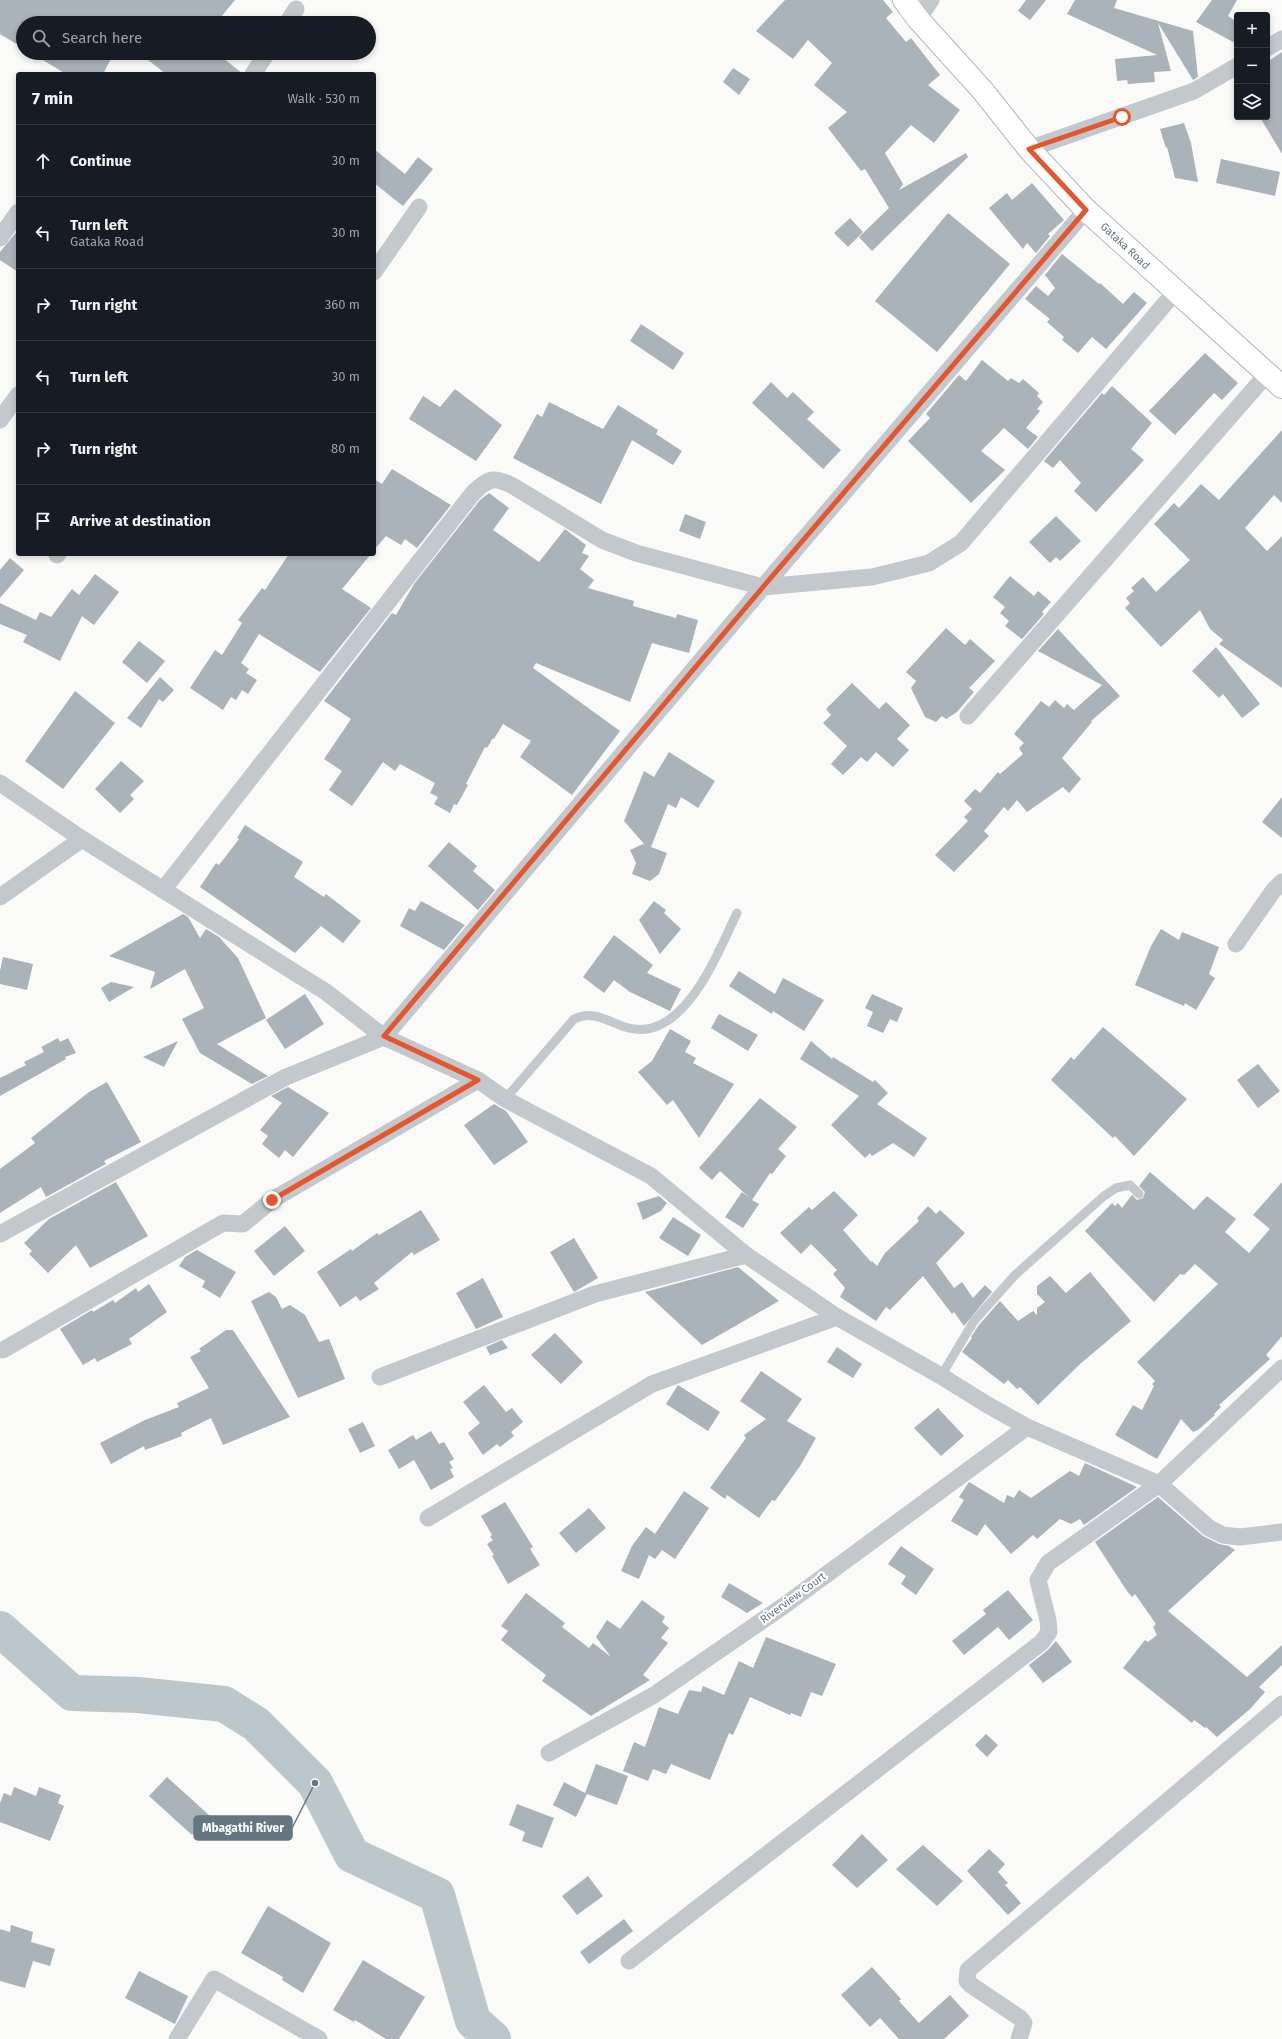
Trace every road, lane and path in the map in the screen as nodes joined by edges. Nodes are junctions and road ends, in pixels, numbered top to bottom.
1 (904, 0) edge
2 (931, 0) edge
3 (918, 19) junction
4 (1282, 40) edge
5 (1270, 46) edge
6 (263, 60) edge
7 (1234, 68) edge
8 (255, 72) edge
9 (1029, 149) junction
10 (419, 207) dead end
11 (1086, 210) junction
12 (16, 215) edge
13 (0, 238) edge
14 (376, 269) edge
15 (1175, 292) junction
16 (1275, 380) edge
17 (16, 397) edge
18 (0, 420) edge
19 (763, 587) junction
20 (968, 716) dead end
21 (0, 783) edge
22 (82, 839) junction
23 (1282, 882) edge
24 (163, 890) junction
25 (0, 896) edge
26 (737, 913) dead end
27 (1236, 944) dead end
28 (384, 1036) junction
29 (478, 1080) junction
30 (505, 1099) junction
31 (1138, 1194) dead end
32 (0, 1234) edge
33 (746, 1255) junction
34 (837, 1317) junction
35 (3, 1350) dead end
36 (1282, 1368) edge
37 (941, 1376) junction
38 (380, 1377) dead end
39 (1027, 1427) junction
40 (1159, 1484) junction
41 (428, 1518) dead end
42 (1282, 1532) edge
43 (1282, 1704) edge
44 (549, 1753) dead end
45 (629, 1961) dead end
46 (177, 2039) edge
47 (319, 2039) edge
48 (1020, 2039) edge

1 - 3 street, Gataka Road
2 - 3 street
3 - 9 street, Gataka Road
4 - 5 street
6 - 8 street
7 - 9 street
9 - 11 street, Gataka Road
10 - 14 street
11 - 15 street, Gataka Road
11 - 19 street
12 - 13 street
15 - 16 street, Gataka Road
15 - 19 street
16 - 20 street
17 - 18 street
19 - 24 street
19 - 28 street
21 - 22 street
22 - 24 street
22 - 25 street
23 - 27 street
24 - 28 street
26 - 30 lane
28 - 29 street
28 - 32 street
29 - 30 street
29 - 35 street
30 - 33 street
31 - 37 lane
33 - 34 street
33 - 38 street
34 - 37 street
34 - 41 street
36 - 40 street
37 - 39 street
39 - 40 street
39 - 44 street, Riverview Court
40 - 42 street
40 - 45 street
43 - 48 street
46 - 47 street

